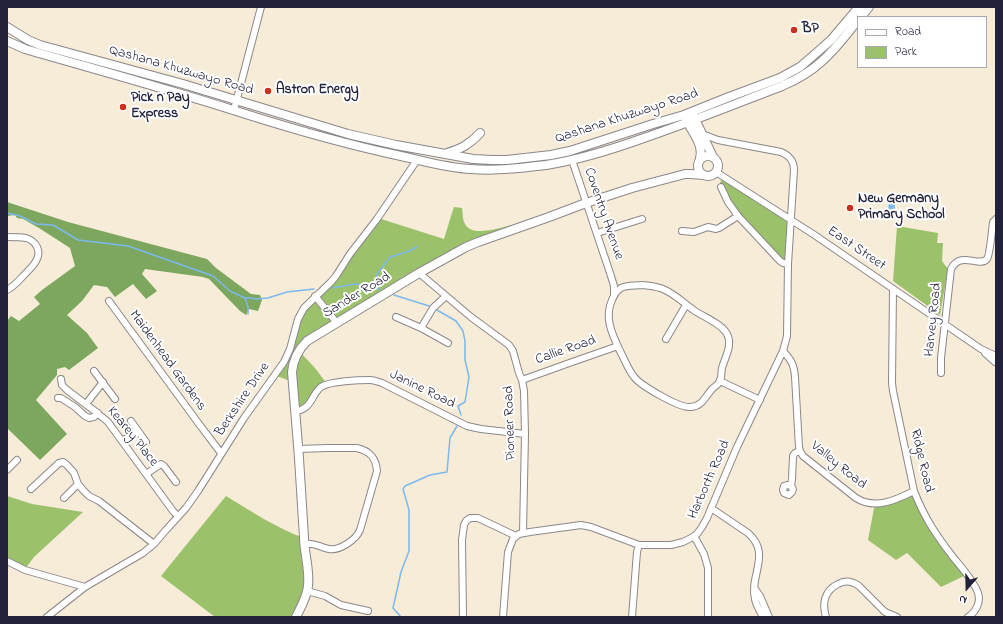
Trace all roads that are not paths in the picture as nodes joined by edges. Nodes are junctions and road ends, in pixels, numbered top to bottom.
1 (261, 7) edge
2 (859, 7) edge
3 (869, 7) edge
4 (862, 16) edge
5 (857, 21) edge
6 (7, 27) edge
7 (7, 41) edge
8 (236, 100) junction
9 (234, 110) junction
10 (690, 117) junction
11 (480, 132) dead end
12 (702, 134) junction
13 (444, 154) junction
14 (713, 157) junction
15 (418, 160) junction
16 (572, 160) junction
17 (699, 161) junction
18 (716, 172) junction
19 (685, 174) junction
20 (704, 175) junction
21 (721, 187) dead end
22 (586, 203) junction
23 (738, 216) junction
24 (996, 219) edge
25 (642, 220) dead end
26 (791, 220) junction
27 (682, 232) dead end
28 (596, 233) junction
29 (7, 237) edge
30 (788, 264) junction
31 (419, 273) junction
32 (611, 276) junction
33 (627, 286) junction
34 (893, 289) junction
35 (7, 290) edge
36 (614, 295) junction
37 (315, 296) junction
38 (446, 296) junction
39 (109, 301) dead end
40 (686, 305) junction
41 (396, 317) dead end
42 (337, 323) junction
43 (945, 324) junction
44 (421, 328) junction
45 (666, 338) dead end
46 (448, 343) dead end
47 (618, 346) junction
48 (782, 351) junction
49 (996, 360) edge
50 (94, 371) dead end
51 (941, 373) dead end
52 (61, 379) dead end
53 (522, 380) junction
54 (720, 381) junction
55 (103, 382) junction
56 (58, 398) dead end
57 (115, 399) dead end
58 (760, 400) junction
59 (86, 404) junction
60 (296, 411) junction
61 (98, 413) junction
62 (131, 421) dead end
63 (138, 431) junction
64 (525, 434) junction
65 (122, 441) junction
66 (146, 442) dead end
67 (299, 449) junction
68 (800, 451) junction
69 (221, 453) junction
70 (17, 460) dead end
71 (7, 470) edge
72 (146, 474) junction
73 (176, 482) dead end
74 (78, 484) junction
75 (791, 486) dead end
76 (31, 489) dead end
77 (914, 491) junction
78 (64, 498) dead end
79 (711, 508) junction
80 (178, 516) junction
81 (524, 522) junction
82 (532, 531) junction
83 (523, 533) junction
84 (516, 536) junction
85 (694, 536) junction
86 (154, 544) junction
87 (304, 544) junction
88 (639, 545) junction
89 (7, 560) edge
90 (86, 587) junction
91 (755, 589) junction
92 (307, 592) junction
93 (368, 610) dead end
94 (47, 617) edge
95 (296, 617) edge
96 (463, 617) edge
97 (503, 617) edge
98 (632, 617) edge
99 (708, 617) edge
100 (763, 617) edge
101 (769, 617) edge
102 (826, 617) edge
103 (897, 617) edge
104 (968, 617) edge

1 - 8 street
2 - 10 main road, Qashana Khuzwayo Road
3 - 4 main road
5 - 10 main road, Qashana Khuzwayo Road
6 - 8 main road, Qashana Khuzwayo Road
7 - 9 main road, Qashana Khuzwayo Road
8 - 9 street
8 - 13 main road, Qashana Khuzwayo Road
9 - 15 main road, Qashana Khuzwayo Road
10 - 12 main road
10 - 13 main road, Qashana Khuzwayo Road
10 - 16 main road, Qashana Khuzwayo Road
10 - 17 main road
11 - 13 main road
12 - 14 main road
12 - 26 street, Harborth Road
14 - 17 main road
14 - 18 main road
15 - 16 main road, Qashana Khuzwayo Road
15 - 37 street, Berkshire Drive
16 - 22 street, Coventry Avenue
17 - 19 main road, Sander Road
17 - 20 main road
18 - 20 main road
18 - 26 street, East Street
19 - 20 main road, Sander Road
19 - 22 main road, Sander Road
21 - 23 street
22 - 28 street, Coventry Avenue
22 - 31 main road, Sander Road
23 - 27 street
23 - 30 street
24 - 43 street, Harvey Road
25 - 28 street
26 - 30 street, Harborth Road
26 - 34 street, East Street
28 - 32 street, Coventry Avenue
29 - 35 street
30 - 48 street, Harborth Road
31 - 38 street, Pioneer Road
31 - 42 main road, Sander Road
32 - 33 street, Coventry Avenue
32 - 36 street, Coventry Avenue
33 - 36 street
33 - 40 street
34 - 43 street, East Street
34 - 77 street, Ridge Road
36 - 47 street
37 - 42 street
37 - 69 street, Berkshire Drive
38 - 44 street
38 - 53 street, Pioneer Road
39 - 69 street, Maidenhead Gardens
40 - 45 street
40 - 54 street
41 - 44 street
42 - 60 main road, Sander Road
43 - 49 street, East Street
43 - 51 street, Harvey Road
44 - 46 street
47 - 53 street, Callie Road
47 - 54 street
48 - 58 street, Harborth Road
48 - 68 street, Valley Road
50 - 55 street
52 - 59 street, Kearey Place
53 - 64 street, Pioneer Road
54 - 58 street
55 - 57 street
55 - 59 street
56 - 61 street
58 - 79 street, Harborth Road
59 - 61 street, Kearey Place
60 - 64 street, Janine Road
60 - 67 main road, Sander Road
61 - 65 street, Kearey Place
62 - 63 street
63 - 65 street
63 - 66 street
64 - 81 street, Pioneer Road
65 - 72 street, Kearey Place
67 - 87 main road, Sander Road
67 - 87 street
68 - 75 street
68 - 77 street, Valley Road
69 - 80 street, Berkshire Drive
70 - 71 street
72 - 73 street
72 - 80 street, Kearey Place
74 - 76 street
74 - 78 street
74 - 86 street
77 - 104 street, Ridge Road
79 - 85 street, Harborth Road
79 - 91 street
80 - 86 street, Berkshire Drive
81 - 82 street
81 - 83 street, Pioneer Road
82 - 83 street, Harborth Road
82 - 88 street, Harborth Road
83 - 84 street, Harborth Road
84 - 96 street
84 - 97 street
85 - 88 street, Harborth Road
85 - 99 street
86 - 90 street, Berkshire Drive
87 - 92 main road, Sander Road
88 - 98 street
89 - 90 street
90 - 94 street, Berkshire Drive
91 - 100 street
91 - 101 street
92 - 93 street
92 - 95 main road, Sander Road
102 - 103 street

